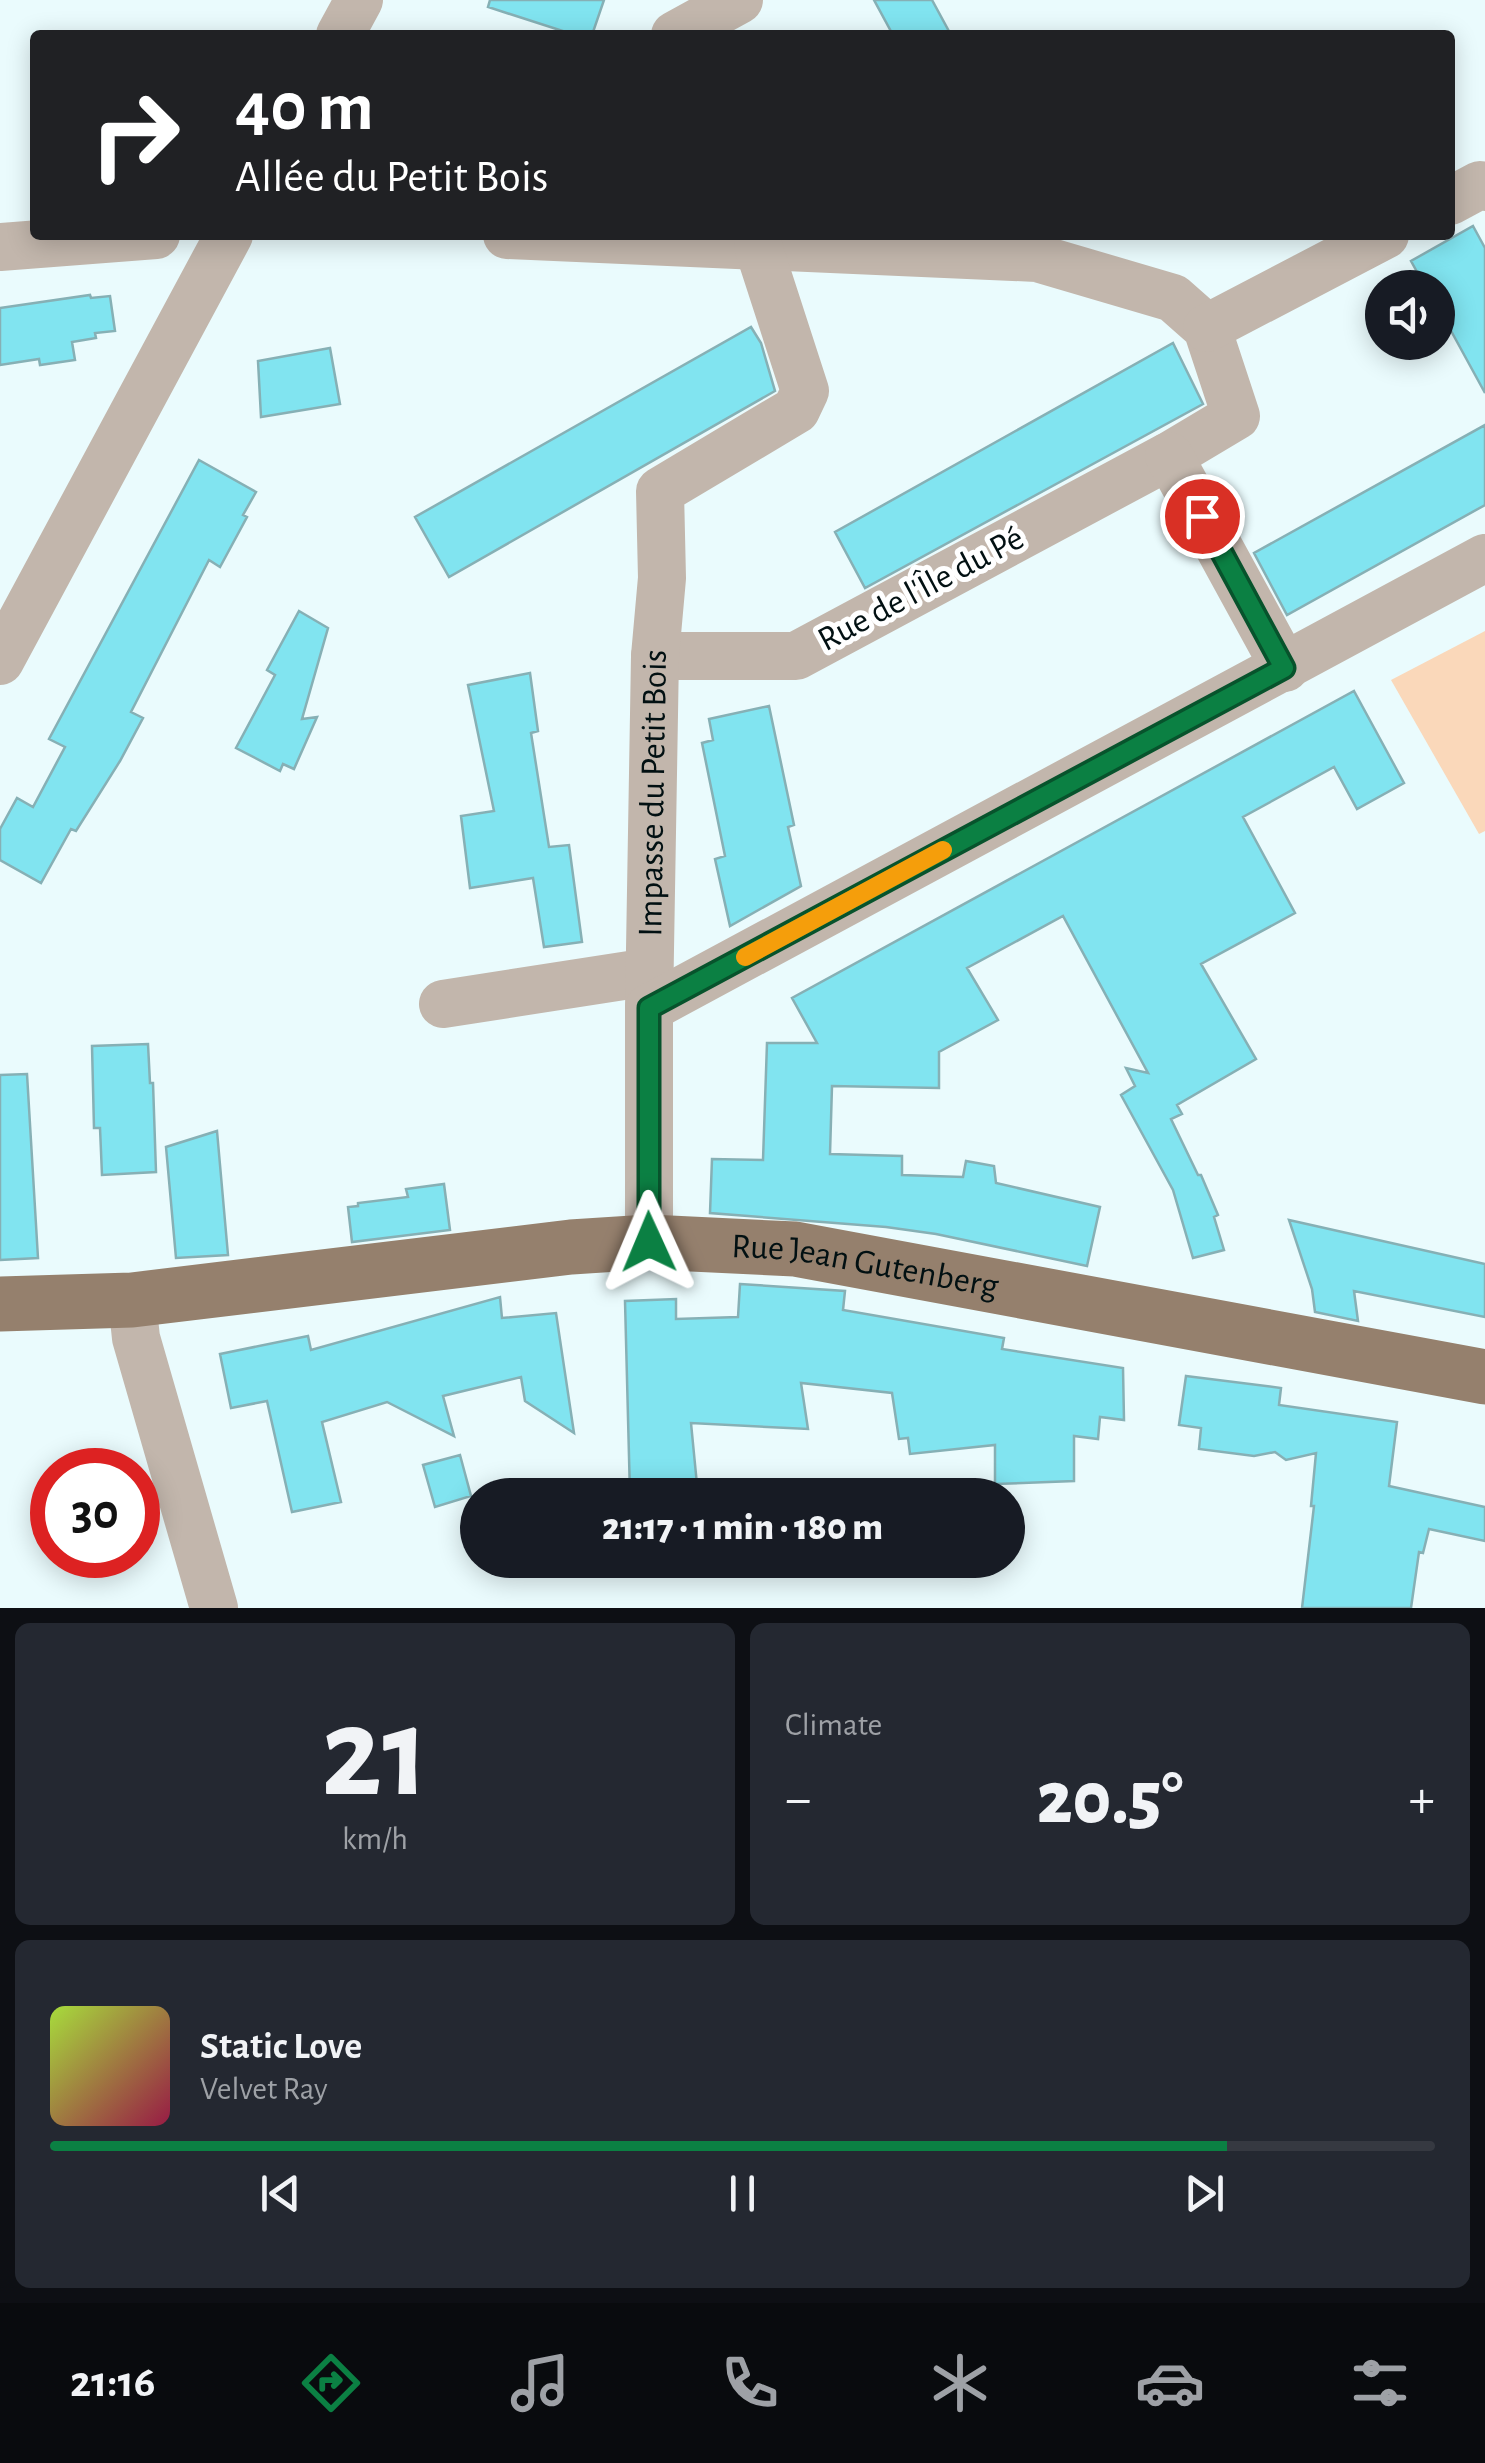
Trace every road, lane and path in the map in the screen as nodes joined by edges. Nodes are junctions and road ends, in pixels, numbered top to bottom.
1 (359, 0) edge
2 (739, 0) edge
3 (343, 30) edge
4 (684, 30) edge
5 (1485, 187) edge
6 (1455, 198) edge
7 (91, 240) edge
8 (227, 240) edge
9 (621, 240) edge
10 (1375, 240) edge
11 (758, 246) junction
12 (0, 247) edge
13 (1207, 328) junction
14 (1170, 456) junction
15 (1485, 558) edge
16 (656, 656) junction
17 (0, 661) edge
18 (1284, 668) junction
19 (649, 990) junction
20 (443, 1004) dead end
21 (649, 1242) junction
22 (132, 1300) junction
23 (0, 1304) edge
24 (1485, 1377) edge
25 (214, 1608) edge

1 - 3 street
2 - 4 street
5 - 6 street
7 - 12 street
8 - 17 street
9 - 11 street
10 - 13 street
11 - 13 street
11 - 16 street, Impasse du Petit Bois
13 - 14 street, Rue de l'Île du Pé
14 - 16 street, Rue de l'Île du Pé
14 - 18 street
15 - 18 street
16 - 19 street, Impasse du Petit Bois
18 - 19 street
19 - 20 street
19 - 21 street, Impasse du Petit Bois
21 - 22 main road, Rue Jean Gutenberg
21 - 24 main road, Rue Jean Gutenberg
22 - 23 main road, Rue Jean Gutenberg
22 - 25 street

